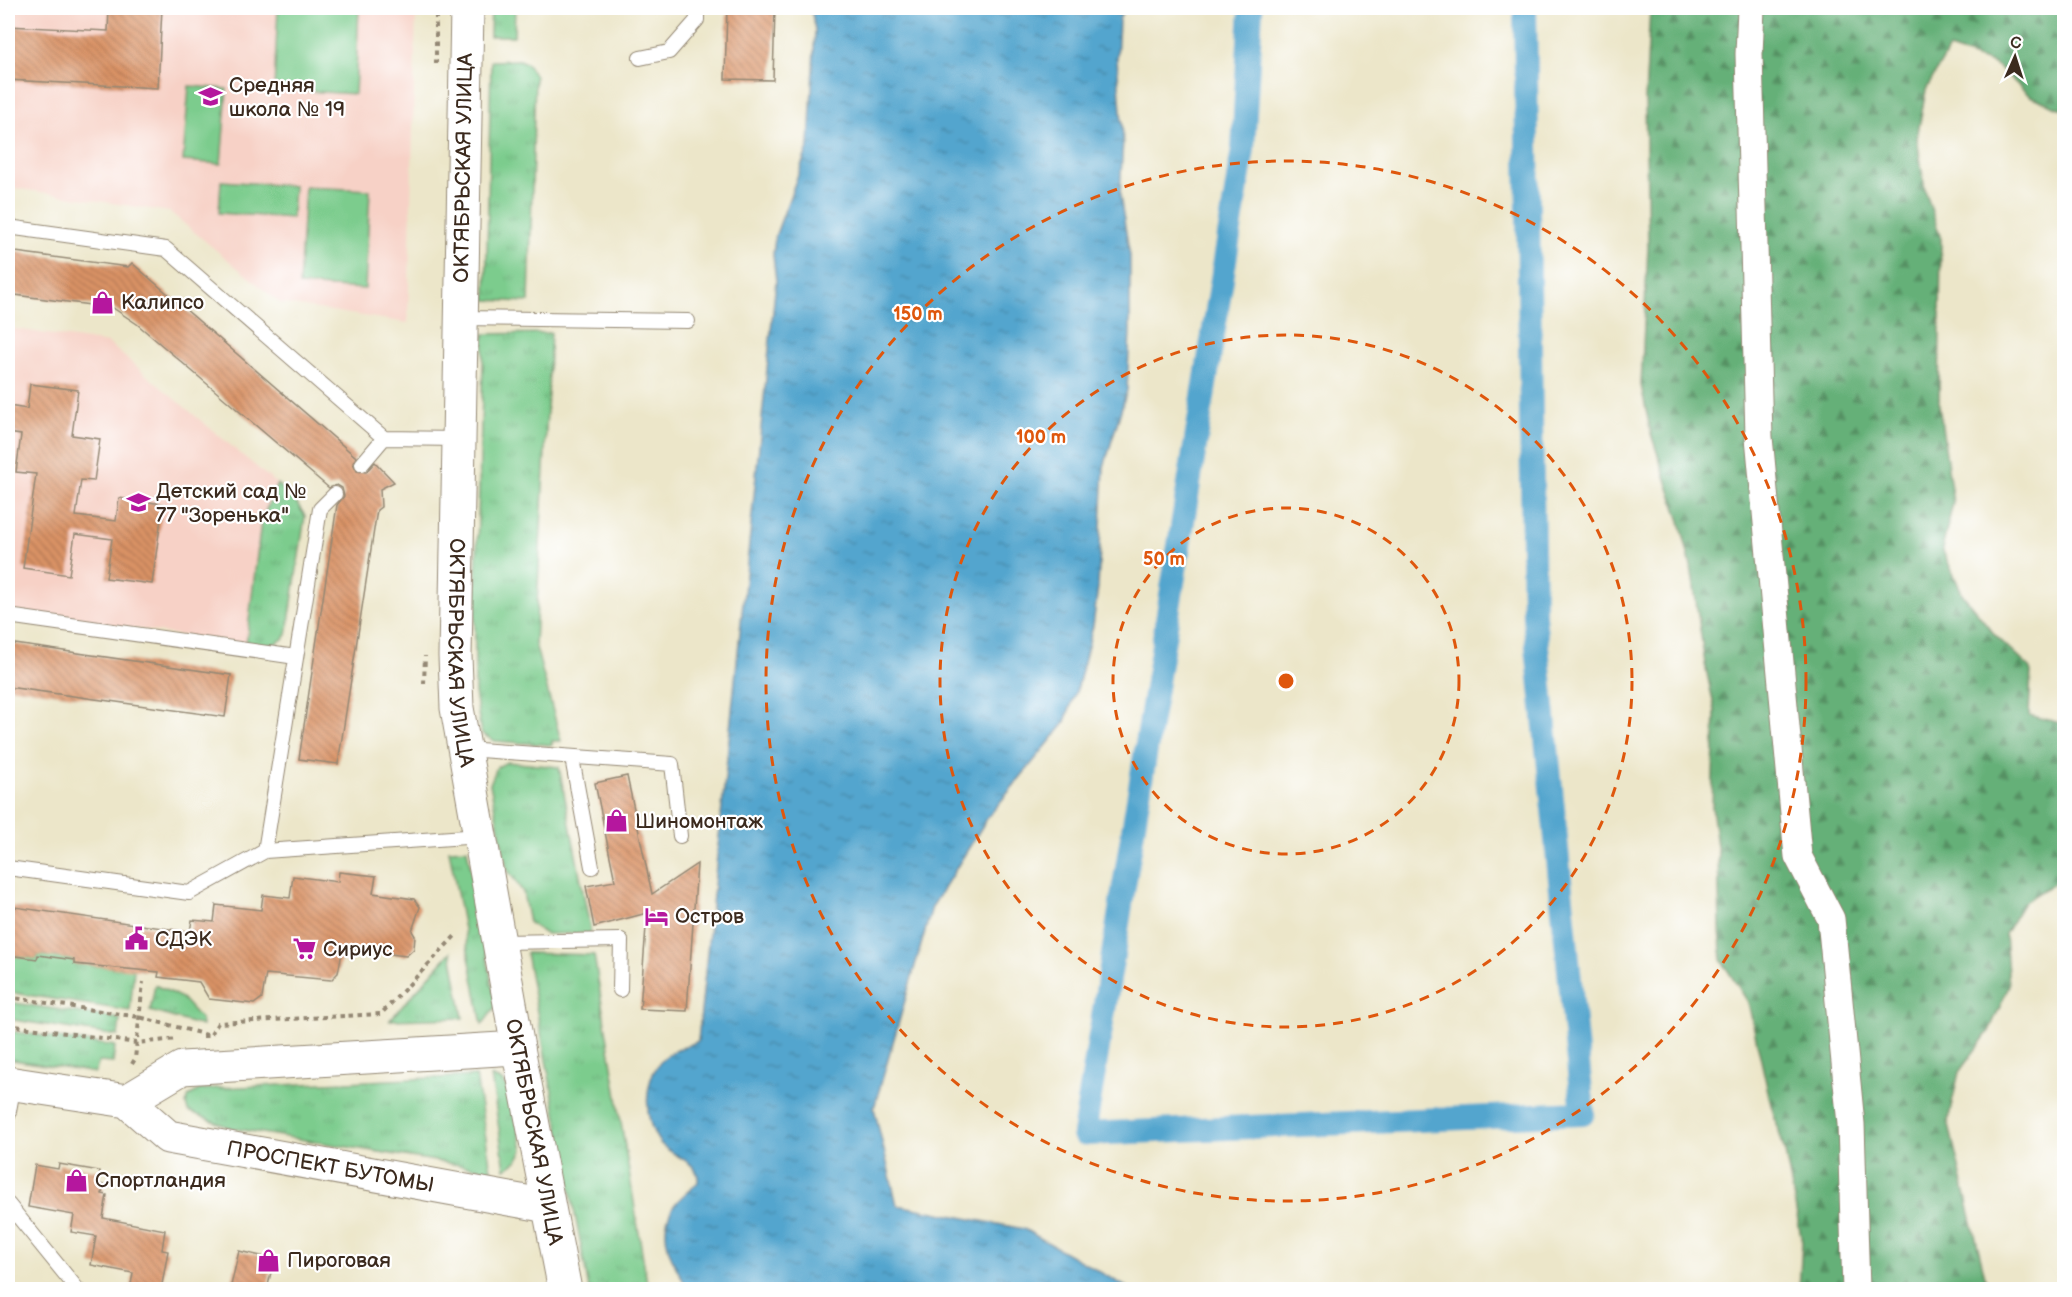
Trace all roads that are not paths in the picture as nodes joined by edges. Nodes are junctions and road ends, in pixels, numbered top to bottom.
1 (467, 8) edge
2 (697, 8) edge
3 (1751, 8) edge
4 (640, 58) dead end
5 (8, 227) edge
6 (460, 318) junction
7 (688, 321) dead end
8 (384, 438) junction
9 (460, 439) junction
10 (362, 464) dead end
11 (335, 494) dead end
12 (8, 616) edge
13 (296, 657) junction
14 (466, 749) junction
15 (572, 758) junction
16 (480, 836) junction
17 (680, 836) dead end
18 (265, 851) junction
19 (592, 867) dead end
20 (8, 868) edge
21 (499, 942) junction
22 (620, 990) dead end
23 (518, 1048) junction
24 (11, 1083) edge
25 (127, 1101) junction
26 (8, 1116) edge
27 (8, 1204) edge
28 (548, 1206) junction
29 (78, 1290) edge
30 (565, 1290) edge
31 (1856, 1290) edge

1 - 6 main road, ОКТЯБРЬСКАЯ УЛИЦА
2 - 4 lane
3 - 31 street
5 - 8 lane
6 - 7 lane
6 - 9 main road, ОКТЯБРЬСКАЯ УЛИЦА
8 - 9 lane
8 - 10 lane
9 - 14 main road, ОКТЯБРЬСКАЯ УЛИЦА
11 - 13 lane
12 - 13 lane
13 - 18 lane
14 - 15 lane
14 - 16 main road, ОКТЯБРЬСКАЯ УЛИЦА
15 - 17 lane
15 - 19 lane
16 - 18 lane
16 - 21 main road, ОКТЯБРЬСКАЯ УЛИЦА
18 - 20 lane
21 - 22 lane
21 - 23 main road, ОКТЯБРЬСКАЯ УЛИЦА
23 - 25 main road
23 - 28 main road, ОКТЯБРЬСКАЯ УЛИЦА
24 - 25 main road
24 - 26 lane
25 - 28 main road, ПРОСПЕКТ БУТОМЫ
27 - 29 lane
28 - 30 main road, ОКТЯБРЬСКАЯ УЛИЦА

